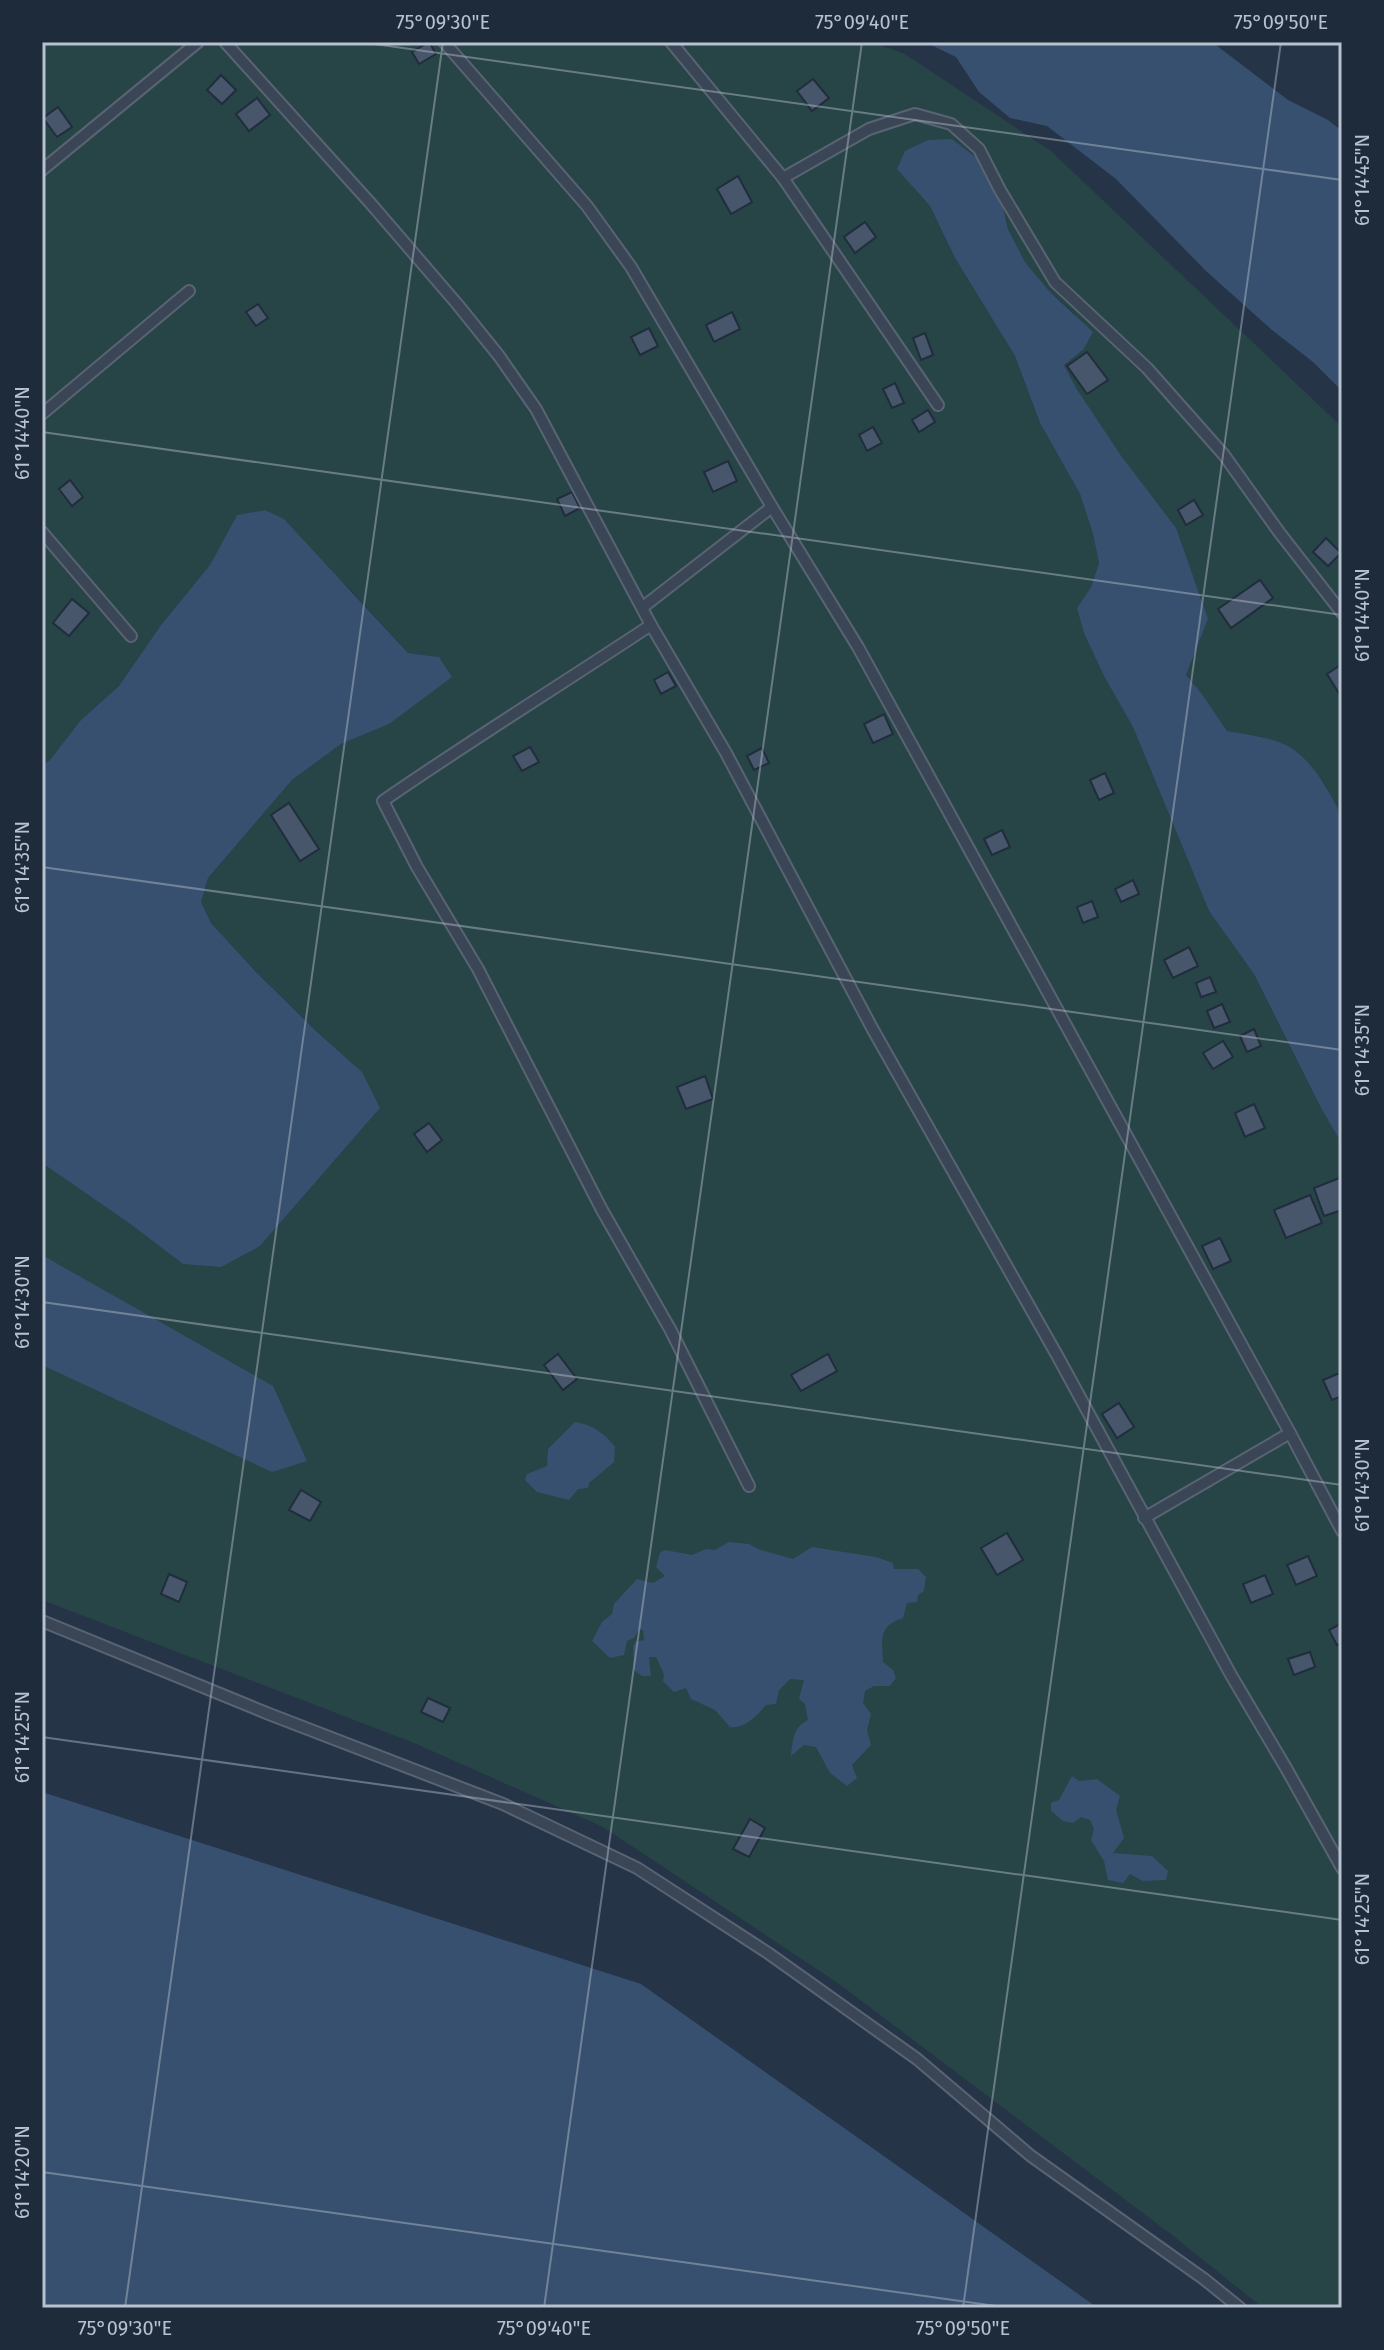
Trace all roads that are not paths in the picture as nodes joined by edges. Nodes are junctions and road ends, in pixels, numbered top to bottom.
1 (198, 42) edge
2 (225, 42) edge
3 (444, 42) edge
4 (671, 42) edge
5 (42, 170) edge
6 (783, 178) junction
7 (189, 291) dead end
8 (938, 405) dead end
9 (42, 414) edge
10 (772, 507) junction
11 (42, 532) edge
12 (643, 607) junction
13 (1342, 613) edge
14 (651, 625) junction
15 (131, 636) dead end
16 (1290, 1433) junction
17 (749, 1486) dead end
18 (1144, 1518) junction
19 (1342, 1531) edge
20 (42, 1621) edge
21 (1342, 1868) edge
22 (1240, 2308) edge

1 - 5 lane
2 - 12 lane
3 - 10 lane
4 - 6 lane
6 - 8 lane
6 - 13 lane
7 - 9 lane
10 - 12 lane
10 - 16 lane
11 - 15 lane
12 - 14 lane
14 - 17 lane
14 - 18 lane
16 - 18 lane
16 - 19 lane
18 - 21 lane
20 - 22 lane

